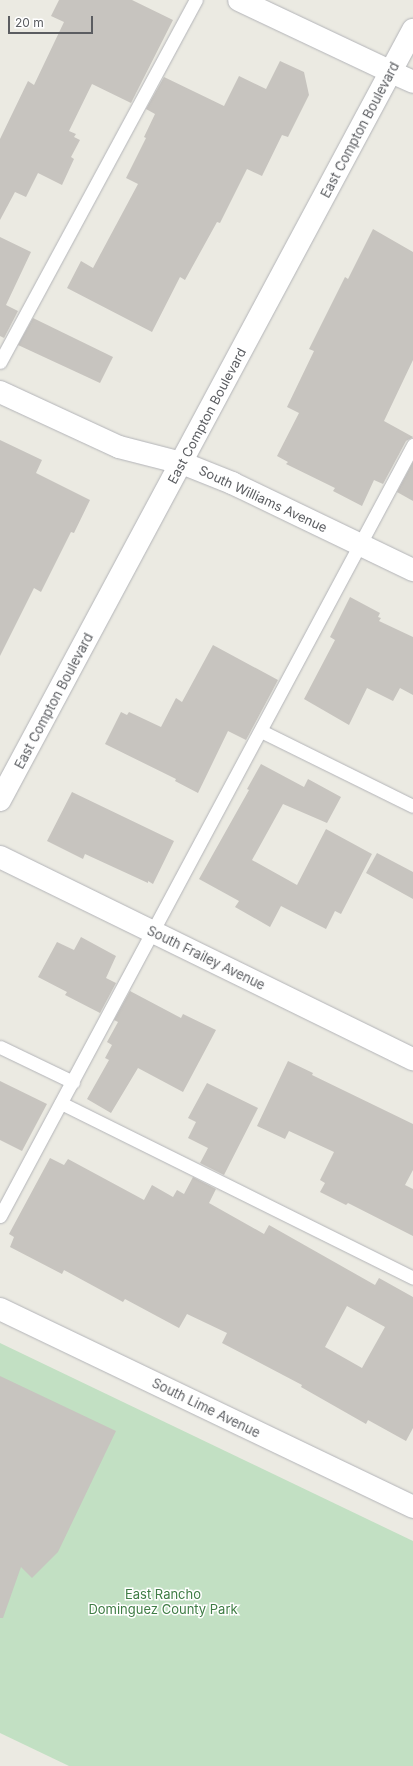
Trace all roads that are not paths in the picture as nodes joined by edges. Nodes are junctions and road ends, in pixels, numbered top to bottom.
1 (196, 0) edge
2 (239, 0) edge
3 (413, 30) edge
4 (390, 72) junction
5 (413, 82) edge
6 (0, 362) edge
7 (0, 392) edge
8 (413, 445) edge
9 (182, 463) junction
10 (360, 545) junction
11 (413, 570) edge
12 (262, 731) junction
13 (0, 800) edge
14 (413, 806) edge
15 (0, 857) edge
16 (152, 932) junction
17 (0, 1047) edge
18 (413, 1059) edge
19 (73, 1082) junction
20 (61, 1103) junction
21 (0, 1216) edge
22 (413, 1278) edge
23 (0, 1309) edge
24 (413, 1507) edge

1 - 6 lane
2 - 4 street
3 - 4 street, East Compton Boulevard
4 - 5 street
4 - 9 street, East Compton Boulevard
7 - 9 street, South Williams Avenue
8 - 10 lane
9 - 10 street, South Williams Avenue
9 - 13 street, East Compton Boulevard
10 - 11 street, South Williams Avenue
10 - 12 lane
12 - 14 lane
12 - 16 lane
15 - 16 street, South Frailey Avenue
16 - 18 street, South Frailey Avenue
16 - 19 lane
17 - 19 lane
19 - 20 lane
20 - 21 lane
20 - 22 lane
23 - 24 street, South Lime Avenue

